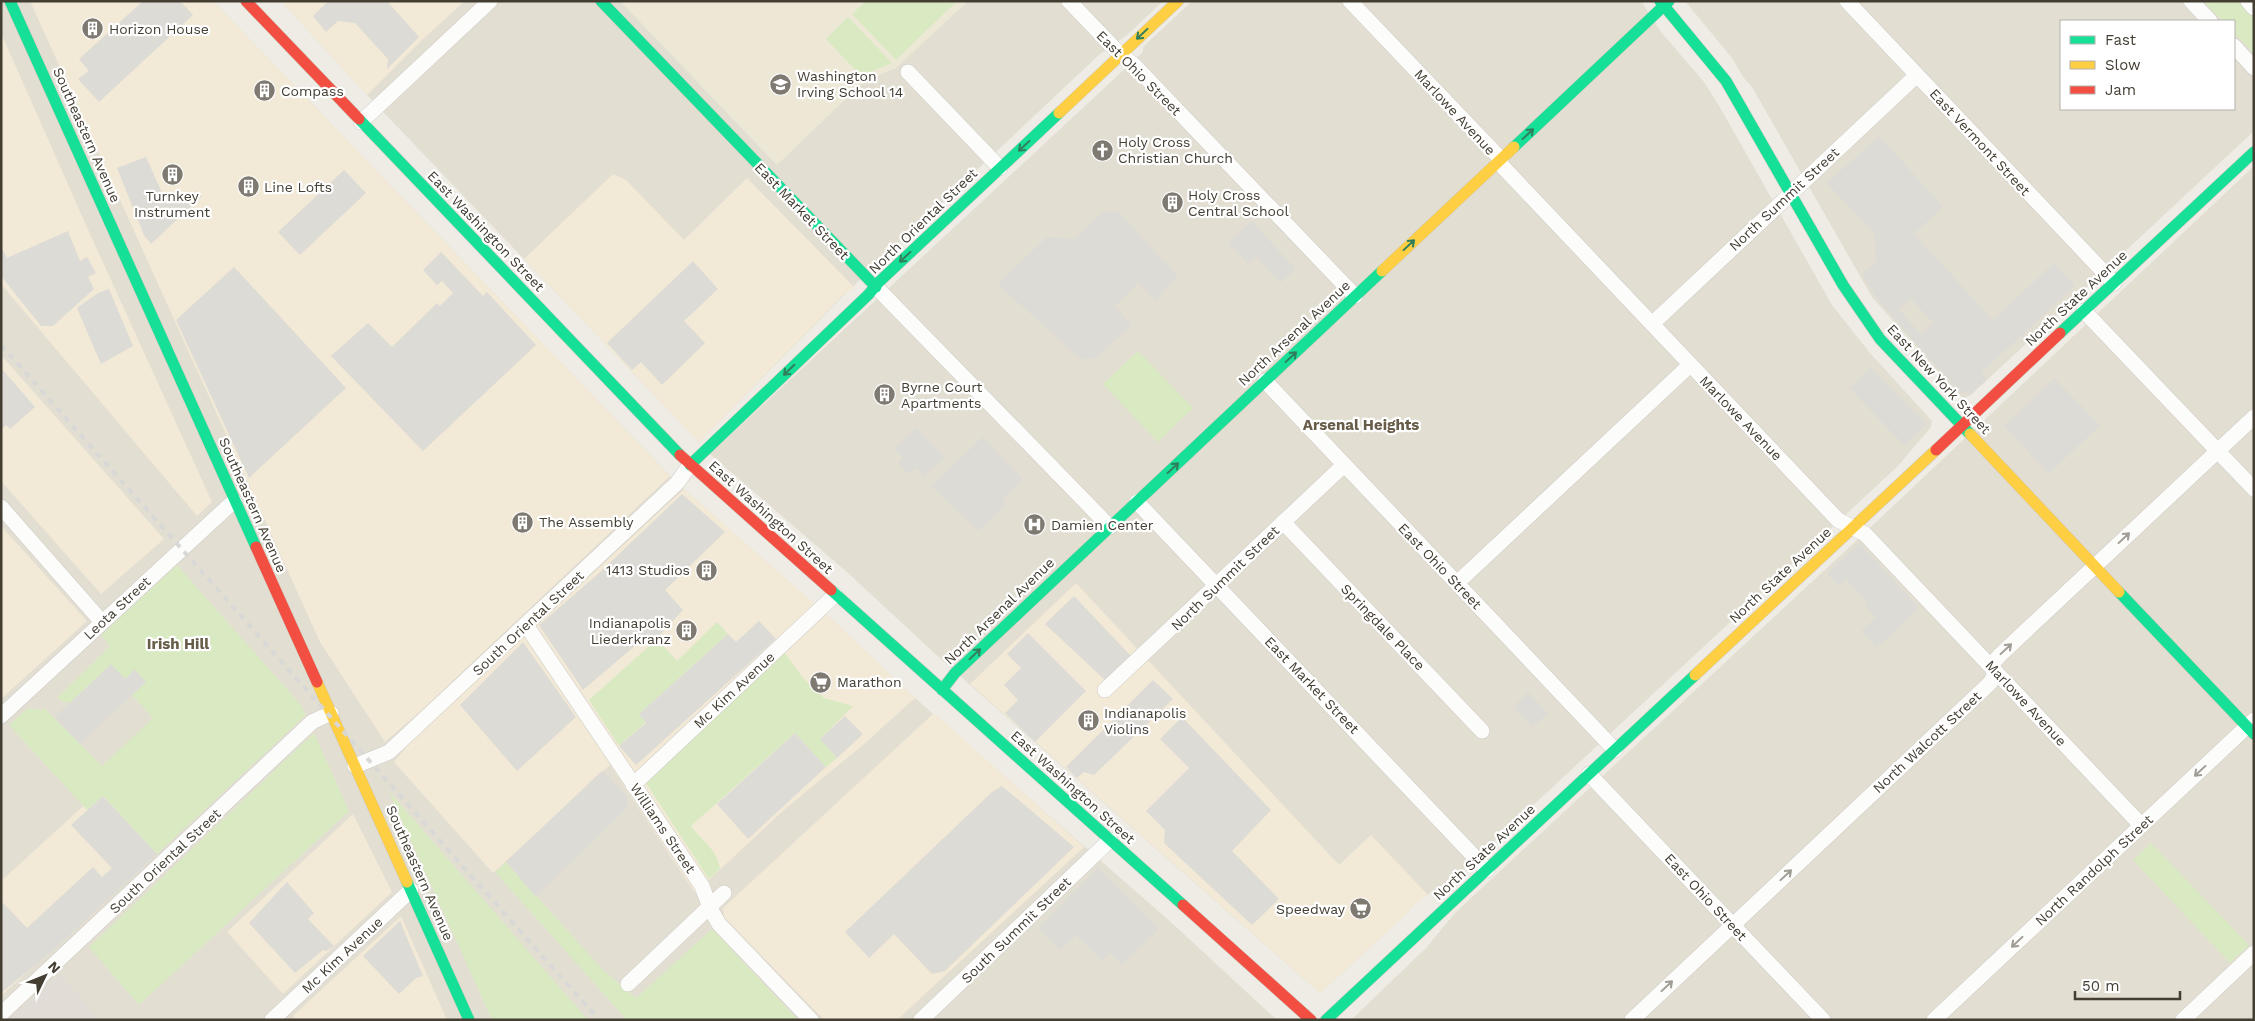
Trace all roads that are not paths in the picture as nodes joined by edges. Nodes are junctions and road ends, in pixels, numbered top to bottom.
1 (10, 1) edge
2 (246, 1) edge
3 (490, 1) edge
4 (601, 1) edge
5 (1069, 1) edge
6 (1178, 1) edge
7 (1350, 1) edge
8 (1847, 1) edge
9 (2191, 1) edge
10 (2248, 1) edge
11 (1664, 3) edge
12 (2254, 8) edge
13 (2209, 20) edge
14 (2235, 47) edge
15 (1121, 54) junction
16 (2254, 68) edge
17 (908, 72) dead end
18 (1916, 75) junction
19 (361, 122) junction
20 (2254, 152) edge
21 (1500, 160) junction
22 (1000, 168) junction
23 (1790, 193) junction
24 (2114, 283) junction
25 (876, 287) junction
26 (1355, 296) junction
27 (2084, 311) junction
28 (1652, 324) junction
29 (1690, 365) junction
30 (1265, 381) junction
31 (2254, 417) edge
32 (1962, 426) junction
33 (2217, 451) junction
34 (690, 465) junction
35 (1344, 465) junction
36 (2254, 489) edge
37 (234, 501) junction
38 (1137, 502) junction
39 (1, 507) edge
40 (1283, 522) junction
41 (1110, 528) junction
42 (1852, 528) junction
43 (2095, 566) junction
44 (1457, 583) junction
45 (1218, 586) junction
46 (835, 595) junction
47 (102, 622) junction
48 (526, 625) junction
49 (1993, 668) junction
50 (942, 690) junction
51 (1105, 690) dead end
52 (331, 713) junction
53 (1, 716) edge
54 (2251, 727) edge
55 (1482, 731) dead end
56 (1615, 750) junction
57 (355, 766) junction
58 (1590, 774) junction
59 (634, 784) junction
60 (2141, 825) junction
61 (1110, 840) junction
62 (1487, 870) junction
63 (411, 890) junction
64 (724, 893) dead end
65 (710, 906) junction
66 (1733, 924) junction
67 (2254, 953) edge
68 (628, 984) dead end
69 (1, 1014) edge
70 (272, 1020) edge
71 (469, 1020) edge
72 (811, 1020) edge
73 (921, 1020) edge
74 (1311, 1020) edge
75 (1326, 1020) edge
76 (1632, 1020) edge
77 (1823, 1020) edge
78 (1934, 1020) edge
79 (2183, 1020) edge

1 - 37 main road, Southeastern Avenue
2 - 19 main road, East Washington Street
3 - 19 street
4 - 25 main road, East Market Street
5 - 15 street, East Ohio Street
6 -> 15 main road, North Oriental Street
7 - 21 street, Marlowe Avenue
8 - 18 street, East Vermont Street
9 - 13 street
10 - 12 street
21 -> 11 main road, North Arsenal Avenue
11 - 23 main road, East New York Street
14 - 16 street
15 -> 22 main road, North Oriental Street
15 - 26 street, East Ohio Street
17 - 22 street
18 - 23 street, North Summit Street
18 - 24 street, East Vermont Street
19 - 34 main road, East Washington Street
20 - 24 main road, North State Avenue
26 -> 21 main road, North Arsenal Avenue
21 - 28 street, Marlowe Avenue
22 -> 25 main road, North Oriental Street
23 - 28 street, North Summit Street
23 - 32 main road, East New York Street
24 - 27 main road, North State Avenue
25 -> 34 main road, North Oriental Street
25 - 41 street, East Market Street
30 -> 26 main road, North Arsenal Avenue
27 - 32 main road, North State Avenue
27 - 33 street
28 - 29 street, Marlowe Avenue
29 - 42 street, Marlowe Avenue
29 - 44 street
30 - 35 street, East Ohio Street
38 -> 30 main road, North Arsenal Avenue
31 - 33 street, North Walcott Street
32 - 42 main road, North State Avenue
32 - 43 main road, East New York Street
33 - 36 street
43 -> 33 street, North Walcott Street
34 - 46 main road, East Washington Street
34 - 48 street, South Oriental Street
35 - 40 street, North Summit Street
35 - 44 street, East Ohio Street
37 - 47 street, Leota Street
37 - 52 main road, Southeastern Avenue
38 - 41 main road, North Arsenal Avenue
38 - 45 street, East Market Street
39 - 47 street
40 - 45 street, North Summit Street
40 - 55 street, Springdale Place
50 -> 41 main road, North Arsenal Avenue
42 - 49 street, Marlowe Avenue
42 - 56 main road, North State Avenue
49 -> 43 street, North Walcott Street
43 - 54 main road, East New York Street
44 - 56 street, East Ohio Street
45 - 51 street, North Summit Street
45 - 62 street, East Market Street
46 - 50 main road, East Washington Street
46 - 59 street, Mc Kim Avenue
47 - 53 street, Leota Street
48 - 57 street, South Oriental Street
48 - 59 street, Williams Street
49 - 60 street, Marlowe Avenue
66 -> 49 street, North Walcott Street
50 - 61 main road, East Washington Street
52 - 57 main road, Southeastern Avenue
52 - 69 street, South Oriental Street
54 -> 60 street, North Randolph Street
56 - 58 main road, North State Avenue
57 - 63 main road, Southeastern Avenue
58 - 62 main road, North State Avenue
58 - 66 street, East Ohio Street
59 - 65 street, Williams Street
60 -> 78 street, North Randolph Street
61 - 73 street, South Summit Street
61 - 74 main road, East Washington Street
62 - 75 main road, North State Avenue
63 - 70 street, Mc Kim Avenue
63 - 71 main road, Southeastern Avenue
64 - 65 street
65 - 68 street
65 - 72 street, Williams Street
76 -> 66 street, North Walcott Street
66 - 77 street, East Ohio Street
67 - 79 street

